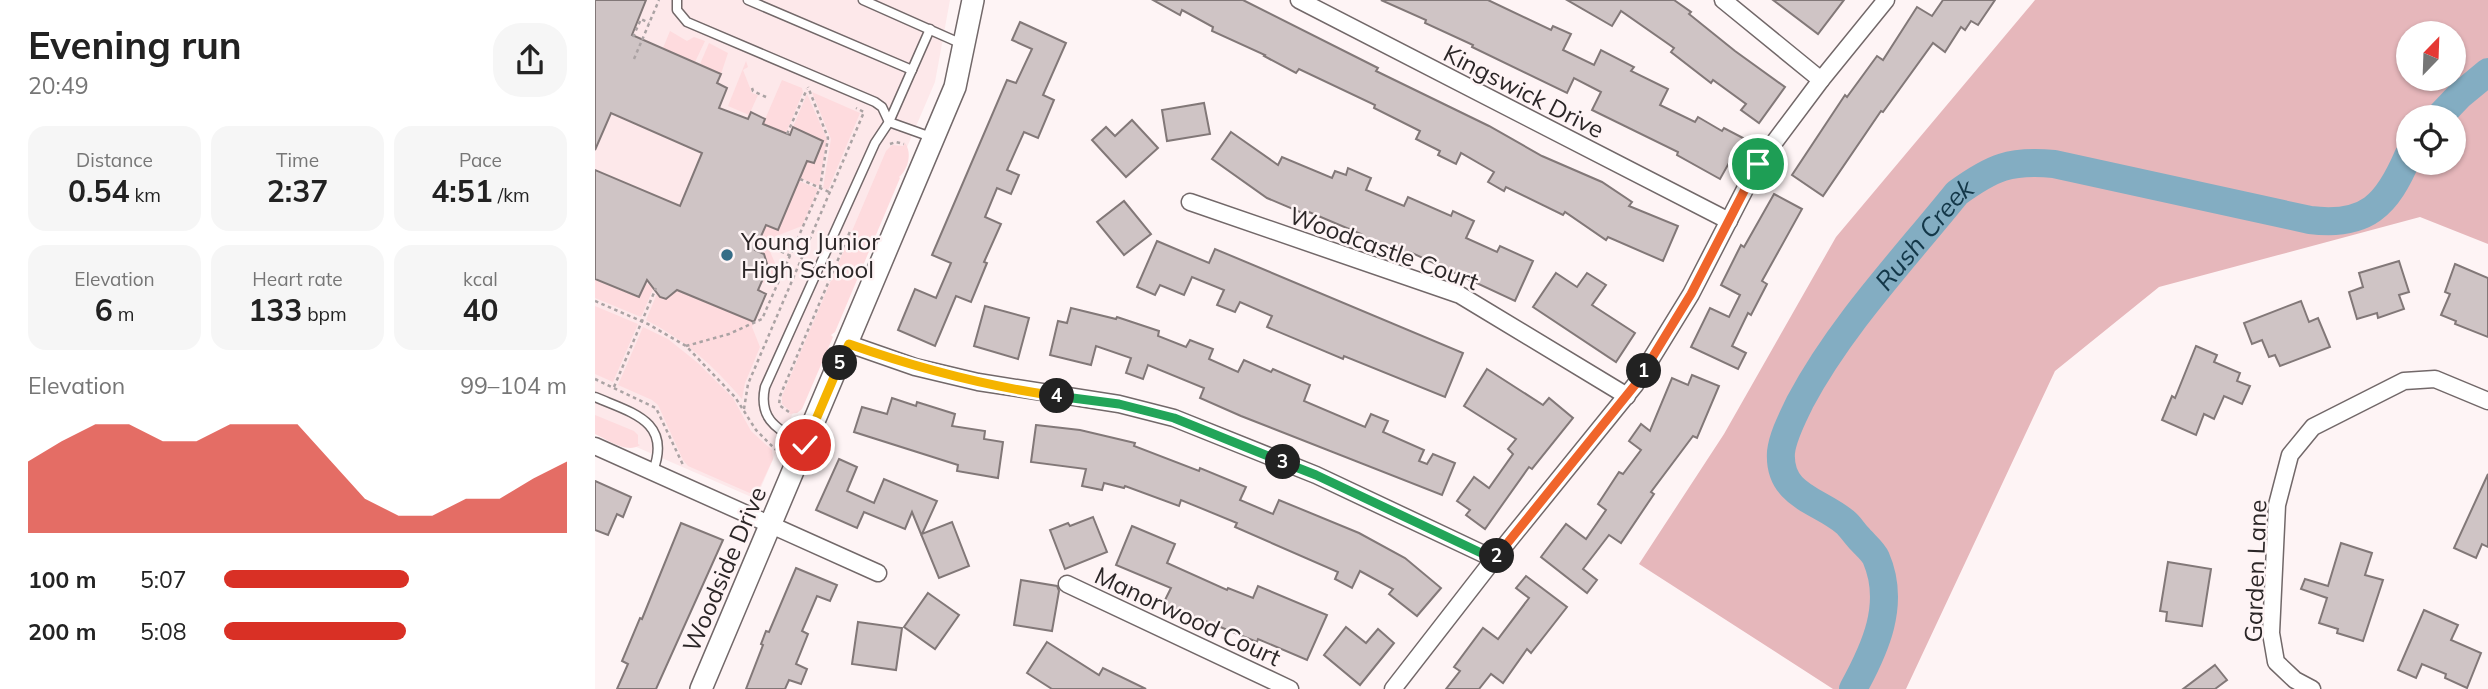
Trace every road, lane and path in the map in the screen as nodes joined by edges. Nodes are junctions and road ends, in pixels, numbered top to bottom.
1 (659, 0) edge
2 (677, 0) edge
3 (748, 0) edge
4 (863, 0) edge
5 (973, 0) edge
6 (1299, 0) edge
7 (1723, 0) edge
8 (1886, 0) edge
9 (649, 23) junction
10 (930, 29) junction
11 (641, 41) junction
12 (964, 45) junction
13 (634, 59) dead end
14 (912, 70) junction
15 (1821, 80) junction
16 (752, 88) dead end
17 (766, 97) dead end
18 (864, 112) dead end
19 (889, 122) junction
20 (787, 134) dead end
21 (934, 138) junction
22 (904, 144) dead end
23 (885, 149) dead end
24 (800, 179) dead end
25 (820, 188) junction
26 (829, 192) junction
27 (1190, 202) dead end
28 (813, 205) junction
29 (822, 209) junction
30 (1728, 221) junction
31 (853, 223) dead end
32 (749, 237) dead end
33 (791, 256) junction
34 (656, 288) dead end
35 (595, 301) edge
36 (642, 321) junction
37 (849, 344) junction
38 (686, 346) junction
39 (614, 387) dead end
40 (1627, 396) junction
41 (595, 397) edge
42 (2488, 401) edge
43 (744, 409) junction
44 (789, 412) dead end
45 (805, 445) junction
46 (595, 446) edge
47 (776, 450) dead end
48 (653, 471) junction
49 (771, 525) junction
50 (1494, 559) junction
51 (878, 573) dead end
52 (1067, 584) dead end
53 (701, 689) edge
54 (1290, 689) edge
55 (1393, 689) edge
56 (2312, 689) edge

1 - 9 path
2 - 19 lane
3 - 14 lane
4 - 10 lane
5 - 12 street, Woodside Drive
6 - 30 street, Kingswick Drive
7 - 15 street
8 - 15 street
9 - 11 path
9 - 11 path
10 - 12 lane
10 - 14 lane
11 - 13 path
12 - 21 street, Woodside Drive
14 - 19 lane
15 - 30 street
16 - 17 path
18 - 26 path
19 - 21 lane
19 - 45 lane
20 - 25 path
21 - 37 street, Woodside Drive
22 - 23 path
24 - 25 path
25 - 26 path
25 - 28 path
26 - 29 path
27 - 40 street, Woodcastle Court
28 - 29 path
28 - 33 path
29 - 43 path
30 - 40 street
31 - 44 path
32 - 33 path
33 - 38 path
34 - 36 path
35 - 36 path
36 - 38 path
36 - 39 path
37 - 45 street, Woodside Drive
37 - 50 street
38 - 43 path
40 - 50 street
41 - 48 lane
42 - 56 street, Garden Lane
43 - 47 path
45 - 49 street, Woodside Drive
46 - 48 street
48 - 49 street
49 - 51 street
49 - 53 street, Woodside Drive
50 - 55 street
52 - 54 street, Manorwood Court

